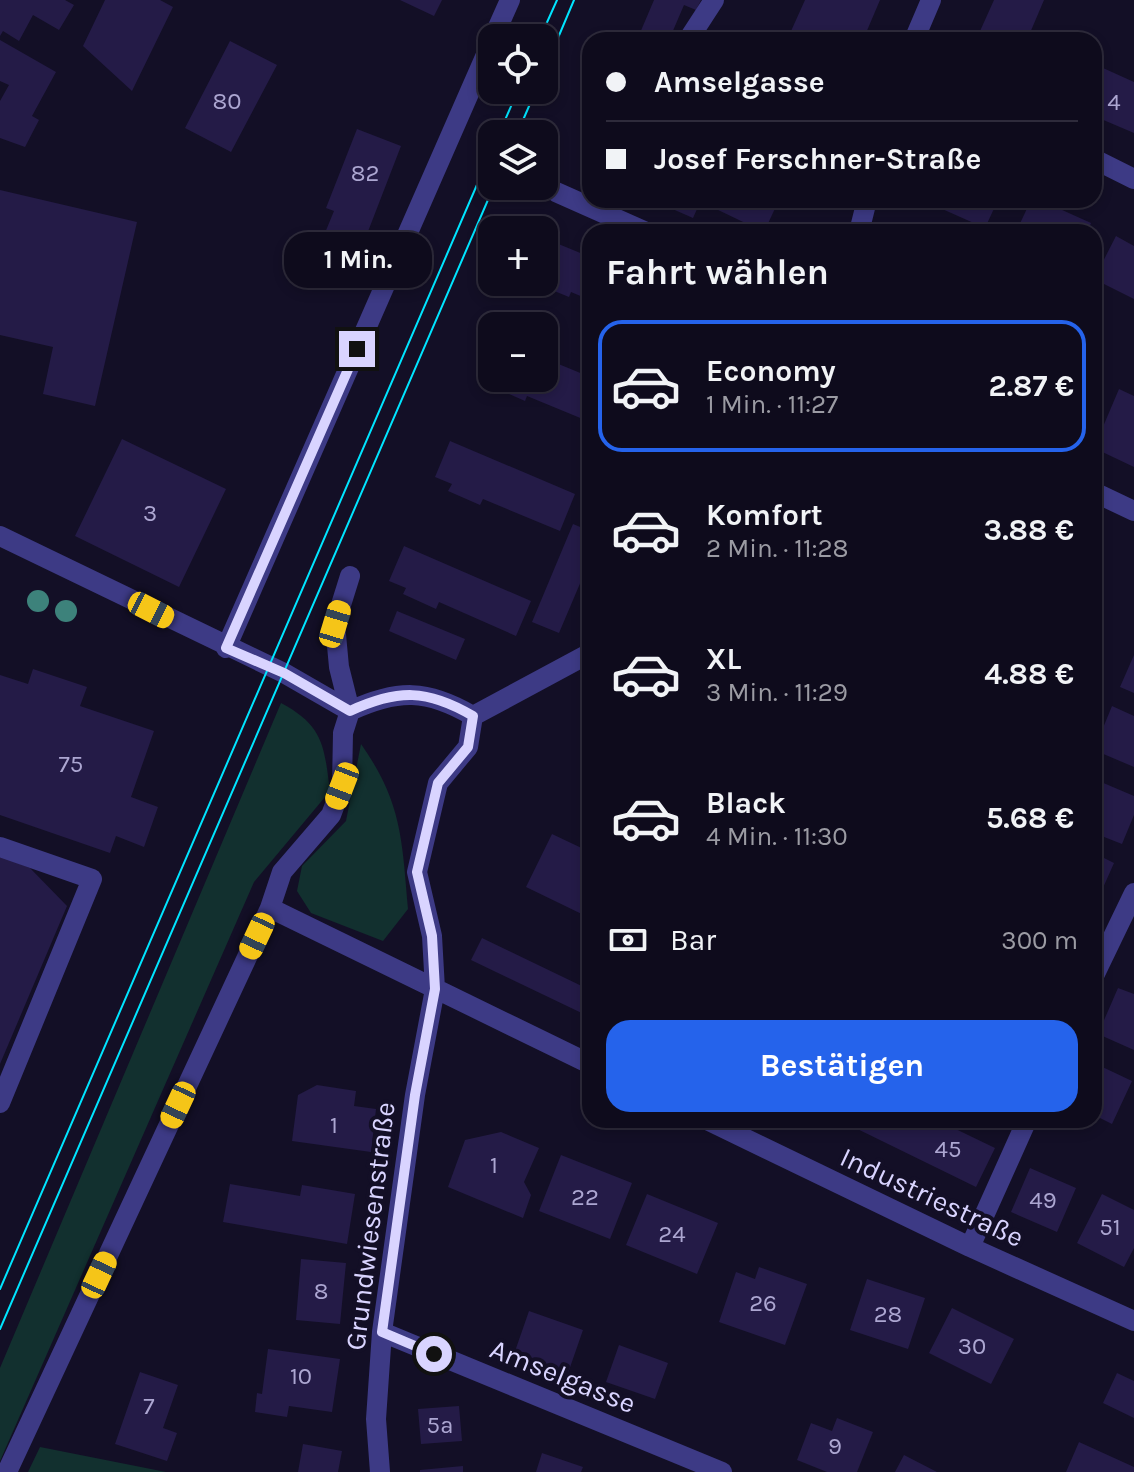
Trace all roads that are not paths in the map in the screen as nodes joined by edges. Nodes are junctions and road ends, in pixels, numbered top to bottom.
1 (510, 0) edge
2 (714, 0) edge
3 (931, 0) edge
4 (500, 24) edge
5 (693, 32) edge
6 (917, 32) edge
7 (478, 74) edge
8 (1102, 163) edge
9 (1134, 179) edge
10 (558, 193) edge
11 (582, 199) edge
12 (613, 208) edge
13 (635, 224) edge
14 (1102, 496) edge
15 (1134, 511) edge
16 (0, 536) edge
17 (350, 576) dead end
18 (226, 648) junction
19 (582, 657) edge
20 (350, 711) junction
21 (473, 716) junction
22 (0, 847) edge
23 (1131, 906) edge
24 (270, 908) junction
25 (1102, 961) edge
26 (435, 989) junction
27 (582, 1060) edge
28 (0, 1103) edge
29 (724, 1128) edge
30 (1023, 1128) edge
31 (970, 1247) junction
32 (1134, 1321) edge
33 (382, 1332) junction
34 (7, 1472) edge
35 (380, 1472) edge
36 (722, 1472) edge

1 - 4 street
2 - 5 street
3 - 6 street
7 - 18 street
8 - 9 street
10 - 11 street
12 - 13 street
14 - 15 street
16 - 18 street
17 - 20 street
18 - 20 street
19 - 21 street
20 - 21 street
20 - 24 street
21 - 26 street
22 - 28 street
23 - 25 street
24 - 26 street
24 - 34 street
26 - 27 street
26 - 33 street, Grundwiesenstraße
29 - 31 street, Industriestraße
30 - 31 street
31 - 32 street, Industriestraße
33 - 35 street, Grundwiesenstraße
33 - 36 street, Amselgasse

